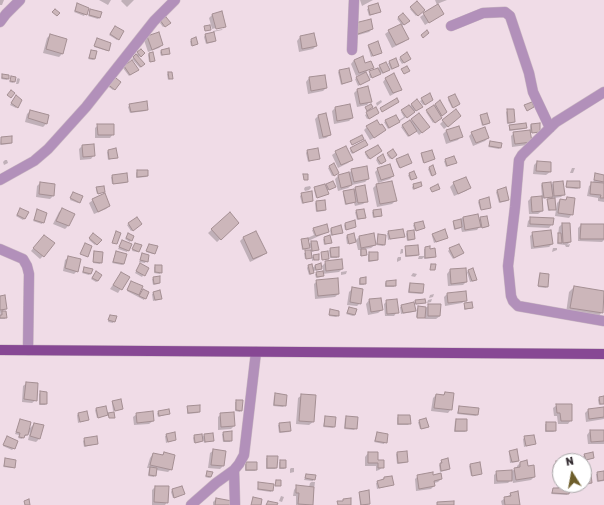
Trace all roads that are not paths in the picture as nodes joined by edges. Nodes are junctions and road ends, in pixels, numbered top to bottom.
1 (20, 0) edge
2 (175, 0) edge
3 (354, 0) edge
4 (0, 22) edge
5 (451, 26) dead end
6 (352, 50) dead end
7 (604, 92) edge
8 (550, 128) junction
9 (0, 180) edge
10 (0, 248) edge
11 (604, 321) edge
12 (0, 350) edge
13 (28, 350) junction
14 (256, 352) junction
15 (604, 354) edge
16 (234, 470) junction
17 (191, 505) edge
18 (235, 505) edge

1 - 4 street
2 - 9 street
3 - 6 street
5 - 8 street
7 - 8 street
8 - 11 street
10 - 13 street
12 - 13 main road
13 - 14 main road
14 - 15 main road
14 - 16 street
16 - 17 street
16 - 18 street

